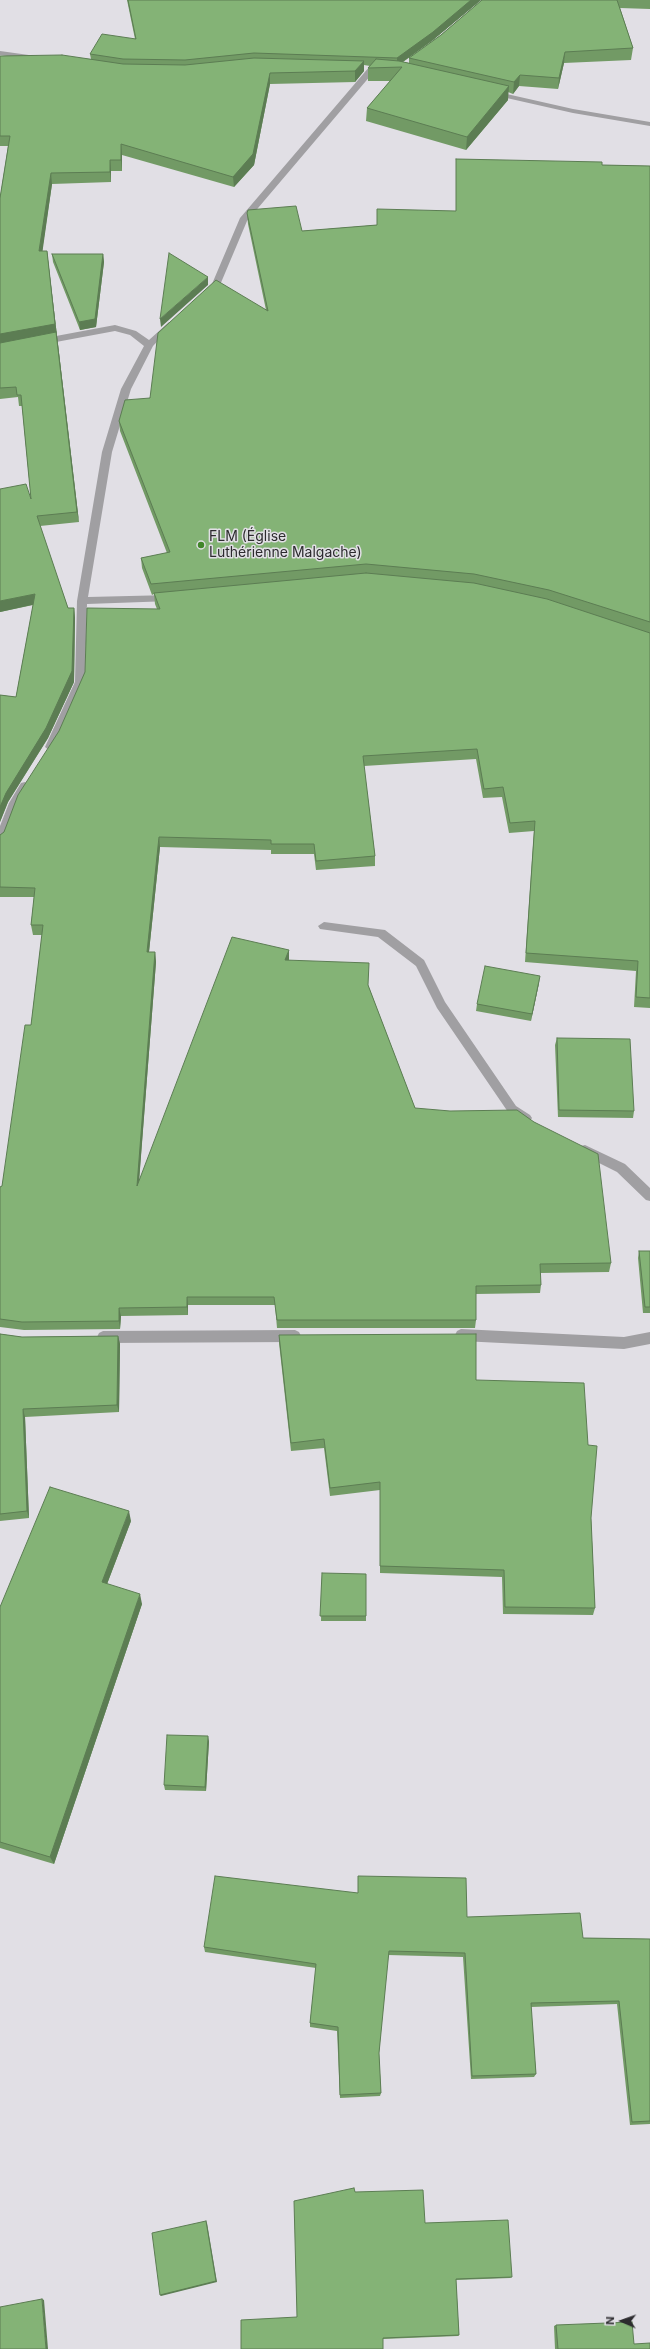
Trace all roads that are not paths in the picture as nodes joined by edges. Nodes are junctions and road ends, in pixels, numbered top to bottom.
1 (0, 53) edge
2 (47, 60) edge
3 (359, 67) edge
4 (482, 90) edge
5 (650, 124) edge
6 (198, 300) edge
7 (175, 320) edge
8 (31, 343) edge
9 (149, 345) junction
10 (179, 597) edge
11 (82, 601) junction
12 (46, 752) edge
13 (30, 778) edge
14 (0, 841) edge
15 (324, 926) dead end
16 (537, 1126) edge
17 (572, 1144) edge
18 (650, 1196) edge
19 (451, 1335) edge
20 (308, 1336) edge
21 (87, 1337) edge
22 (650, 1338) edge

1 - 2 street
3 - 6 street
4 - 5 street
7 - 9 street
8 - 9 street
9 - 11 street
10 - 11 street
11 - 12 street
13 - 14 street
15 - 16 street
17 - 18 street
19 - 22 street
20 - 21 street

